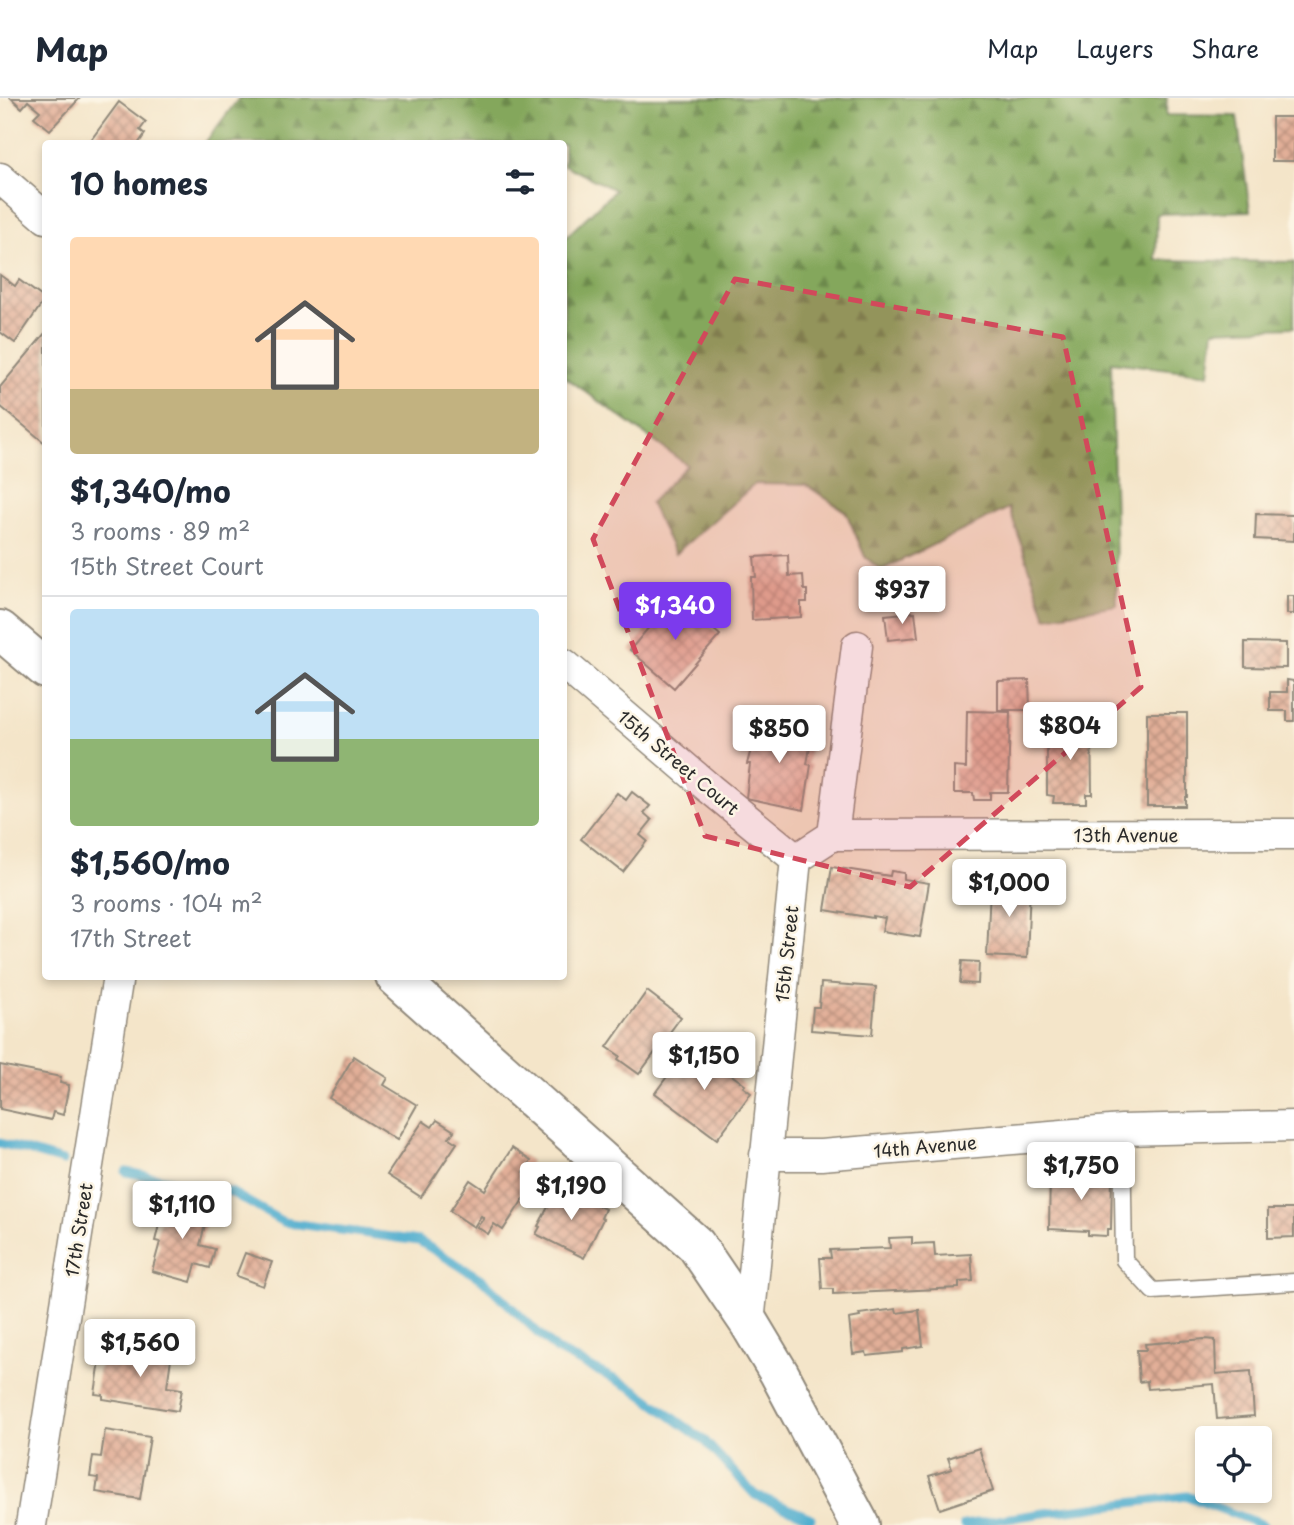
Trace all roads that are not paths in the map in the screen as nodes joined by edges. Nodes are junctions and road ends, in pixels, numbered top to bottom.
1 (0, 178) edge
2 (42, 215) edge
3 (0, 630) edge
4 (857, 646) dead end
5 (42, 666) edge
6 (567, 667) edge
7 (1294, 834) edge
8 (833, 835) junction
9 (796, 859) junction
10 (117, 980) edge
11 (399, 980) edge
12 (1294, 1126) edge
13 (1122, 1130) junction
14 (765, 1155) junction
15 (1294, 1282) edge
16 (749, 1324) junction
17 (31, 1525) edge
18 (860, 1525) edge

1 - 2 street
3 - 5 main road
4 - 8 street
6 - 9 street, 15th Street Court
7 - 8 street, 13th Avenue
8 - 9 street
9 - 14 street, 15th Street
10 - 17 street, 17th Street
11 - 16 main road
12 - 13 street, 14th Avenue
13 - 14 street, 14th Avenue
13 - 15 lane
14 - 16 street, 15th Street
16 - 18 main road

